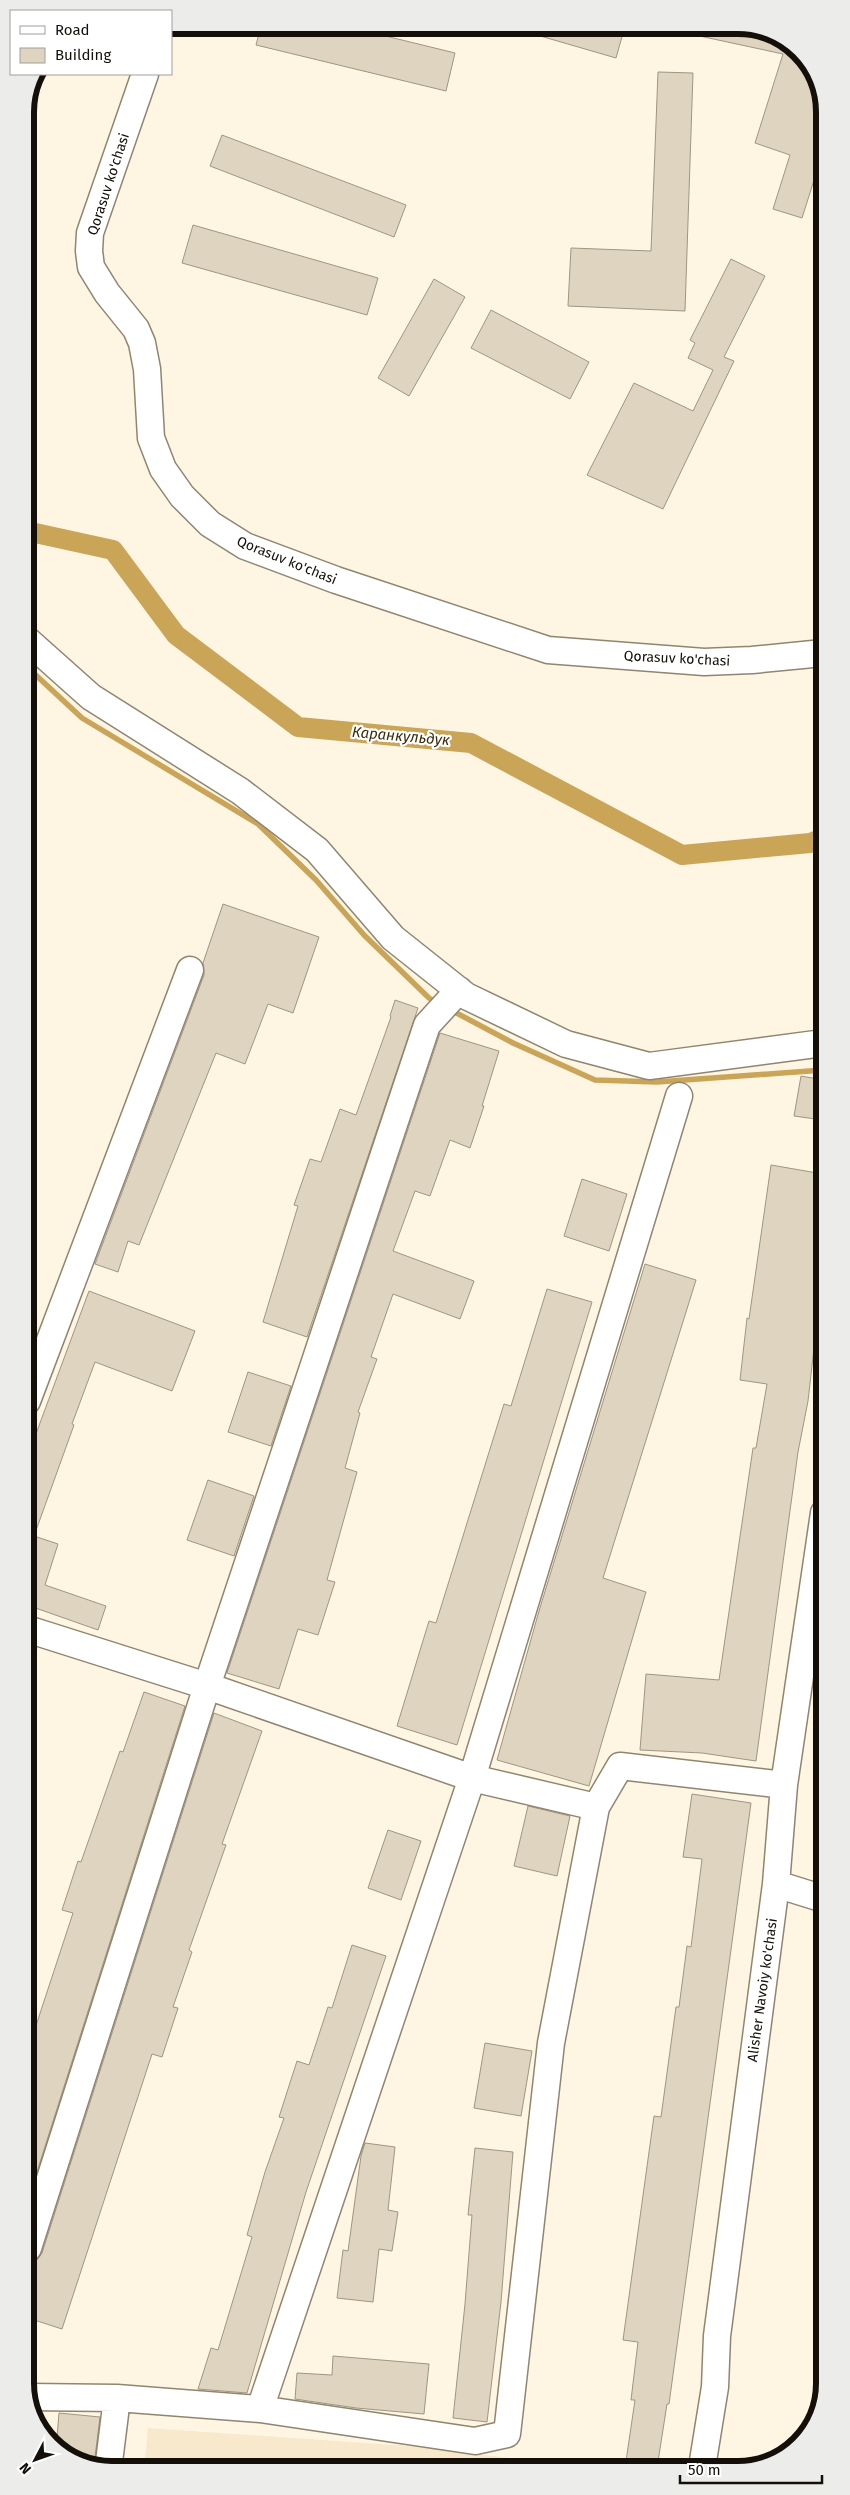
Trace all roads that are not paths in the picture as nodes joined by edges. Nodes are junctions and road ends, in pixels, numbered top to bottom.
1 (145, 75) edge
2 (34, 645) edge
3 (816, 654) edge
4 (190, 970) dead end
5 (459, 990) junction
6 (816, 1044) edge
7 (679, 1096) dead end
8 (34, 1382) edge
9 (816, 1567) edge
10 (34, 1631) edge
11 (207, 1686) junction
12 (472, 1778) junction
13 (784, 1785) junction
14 (596, 1808) junction
15 (776, 1884) junction
16 (816, 1896) edge
17 (34, 2229) edge
18 (35, 2398) edge
19 (117, 2398) junction
20 (260, 2409) junction
21 (109, 2461) edge
22 (703, 2461) edge

1 - 3 street, Qorasuv ko'chasi
2 - 5 street
4 - 8 street
5 - 6 street
5 - 11 street
7 - 12 street
9 - 13 street, Alisher Navoiy ko'chasi
10 - 11 street
11 - 12 street
11 - 17 street
12 - 14 street
12 - 20 street
13 - 14 street
13 - 15 street, Alisher Navoiy ko'chasi
14 - 20 street
15 - 16 street
15 - 22 street, Alisher Navoiy ko'chasi
18 - 19 street
19 - 20 street
19 - 21 street

